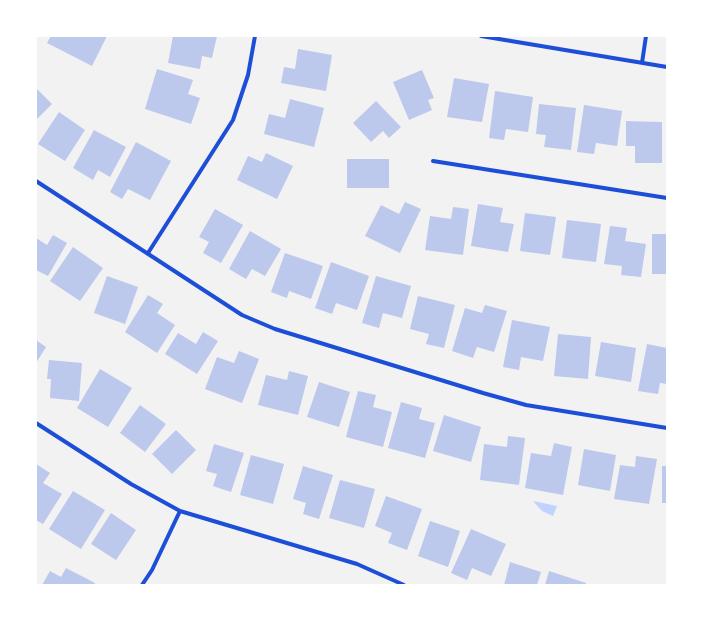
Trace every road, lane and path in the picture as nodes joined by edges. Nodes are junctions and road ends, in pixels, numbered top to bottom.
1 (255, 36) edge
2 (481, 36) edge
3 (646, 36) edge
4 (642, 63) junction
5 (667, 67) edge
6 (433, 161) dead end
7 (36, 181) edge
8 (667, 198) edge
9 (148, 253) junction
10 (36, 423) edge
11 (667, 428) edge
12 (180, 511) junction
13 (142, 585) edge
14 (404, 585) edge

1 - 9 street
2 - 4 street
3 - 4 street
4 - 5 street
6 - 8 street
7 - 9 street
9 - 11 street
10 - 12 street
12 - 13 street
12 - 14 street

